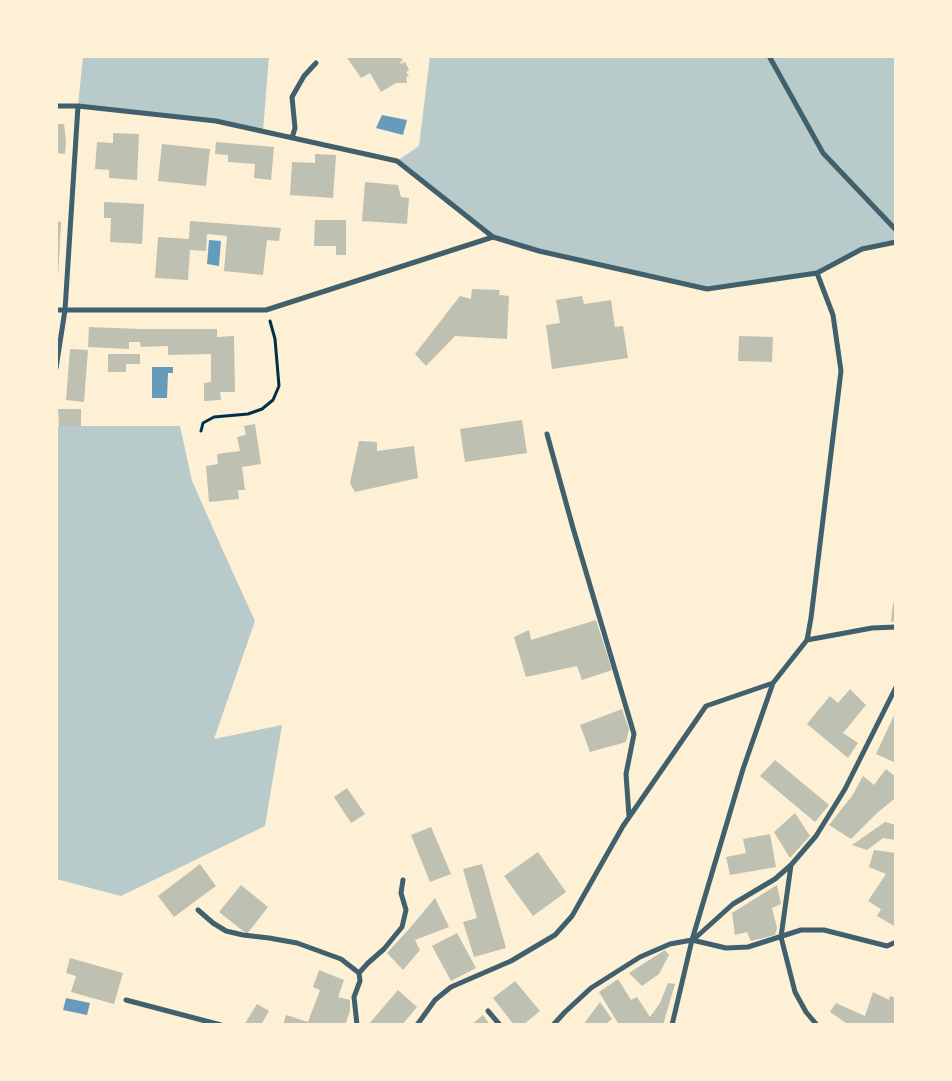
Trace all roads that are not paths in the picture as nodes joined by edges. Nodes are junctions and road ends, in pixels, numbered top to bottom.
1 (769, 56) edge
2 (316, 63) dead end
3 (56, 106) edge
4 (78, 106) junction
5 (292, 138) junction
6 (896, 230) edge
7 (493, 237) junction
8 (896, 242) edge
9 (817, 273) junction
10 (56, 310) edge
11 (65, 310) junction
12 (56, 368) edge
13 (548, 434) dead end
14 (896, 627) edge
15 (807, 640) junction
16 (773, 683) junction
17 (896, 687) edge
18 (629, 817) junction
19 (791, 865) junction
20 (403, 880) dead end
21 (198, 910) dead end
22 (781, 937) junction
23 (692, 940) junction
24 (896, 942) edge
25 (359, 973) junction
26 (126, 1000) dead end
27 (488, 1011) dead end
28 (221, 1025) edge
29 (357, 1025) edge
30 (417, 1025) edge
31 (500, 1025) edge
32 (553, 1025) edge
33 (672, 1025) edge
34 (817, 1025) edge

1 - 6 street
2 - 5 street
3 - 4 street
4 - 5 street
4 - 11 street
5 - 7 street
7 - 9 street
7 - 11 street
8 - 9 street
9 - 15 street
10 - 11 street
11 - 12 street
13 - 18 street
14 - 15 street
15 - 16 street
16 - 18 street
16 - 23 street
17 - 19 street
18 - 30 street
19 - 22 street
19 - 23 street
20 - 25 street
21 - 25 street
22 - 23 street
22 - 24 street
22 - 34 street
23 - 32 street
23 - 33 street
25 - 29 street
26 - 28 street
27 - 31 street

